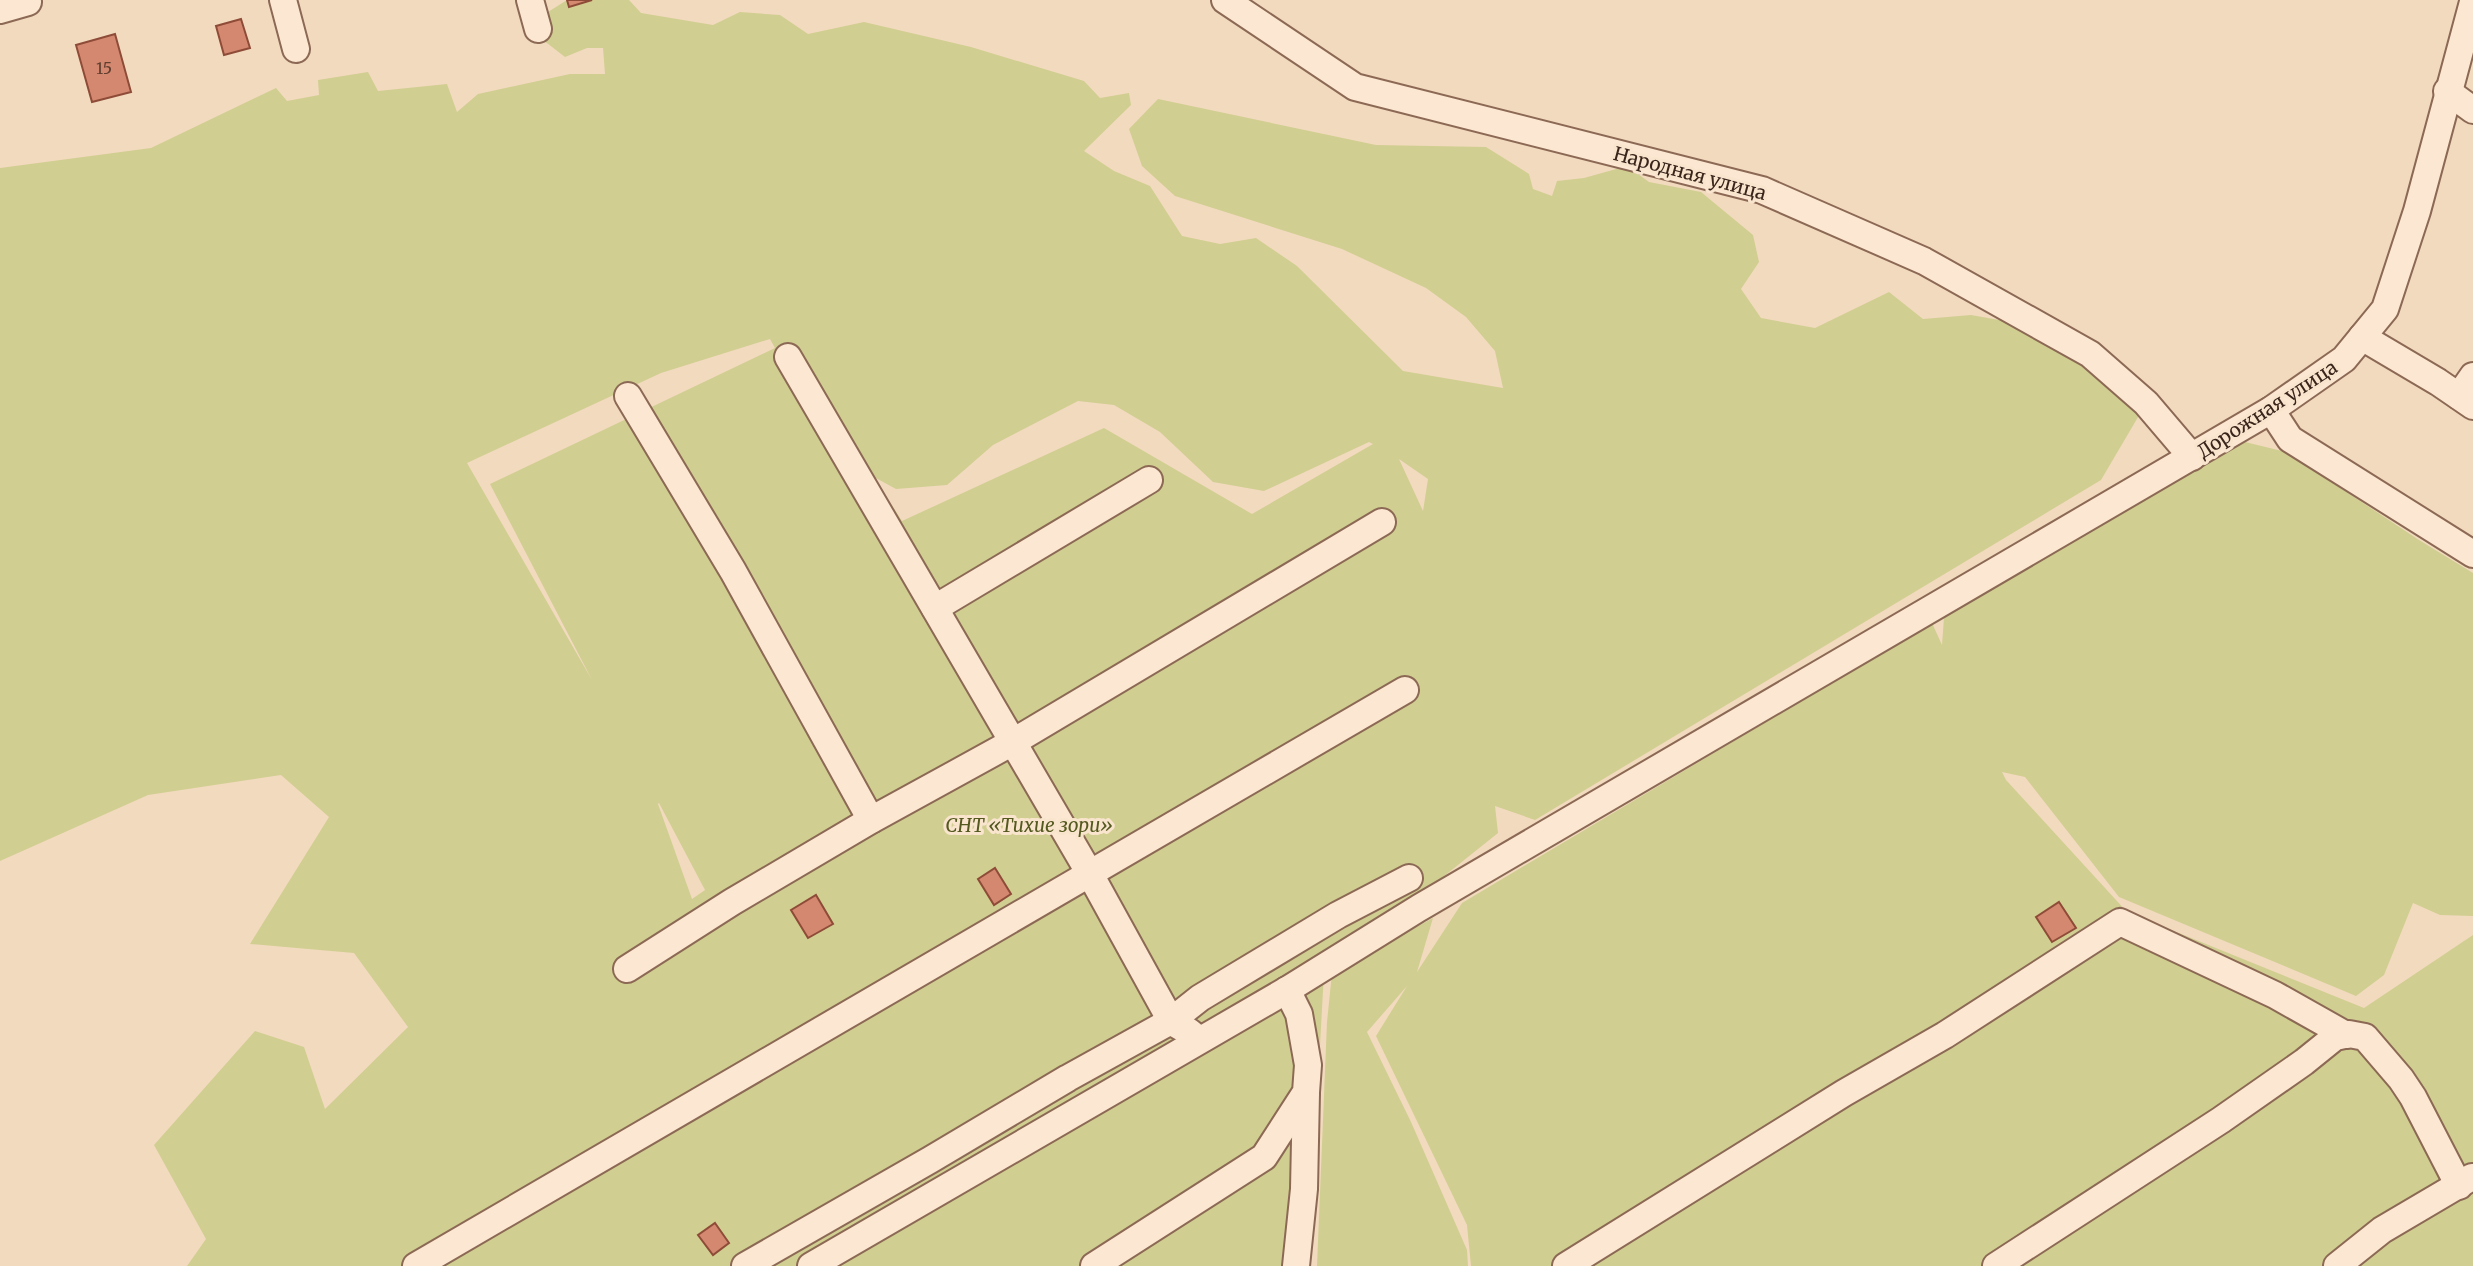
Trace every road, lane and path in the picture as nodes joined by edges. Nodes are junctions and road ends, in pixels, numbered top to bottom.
1 (27, 0) edge
2 (283, 0) edge
3 (530, 0) edge
4 (1225, 0) edge
5 (2473, 2) edge
6 (0, 10) edge
7 (538, 29) dead end
8 (296, 49) dead end
9 (2447, 92) junction
10 (2473, 110) edge
11 (2362, 337) junction
12 (788, 357) dead end
13 (2468, 393) edge
14 (628, 396) dead end
15 (2271, 410) junction
16 (2192, 457) junction
17 (1149, 480) dead end
18 (1382, 522) dead end
19 (2473, 554) edge
20 (935, 608) junction
21 (1405, 690) dead end
22 (1013, 742) junction
23 (871, 820) junction
24 (1090, 874) junction
25 (1409, 878) dead end
26 (627, 970) dead end
27 (1287, 990) junction
28 (1171, 1021) junction
29 (2346, 1035) junction
30 (1198, 1040) junction
31 (1306, 1092) junction
32 (2466, 1181) edge
33 (415, 1266) edge
34 (745, 1266) edge
35 (811, 1266) edge
36 (1094, 1266) edge
37 (1296, 1266) edge
38 (1566, 1266) edge
39 (1996, 1266) edge
40 (2337, 1266) edge

1 - 6 street
2 - 8 street
3 - 7 street
4 - 16 street, Народная улица
5 - 9 street, Дорожная улица
9 - 10 street
9 - 11 street, Дорожная улица
11 - 13 street
11 - 15 street, Дорожная улица
12 - 20 street
14 - 23 street
15 - 16 street, Дорожная улица
15 - 19 street
16 - 27 street, Дорожная улица
17 - 20 street
18 - 22 street
20 - 22 street
21 - 24 street
22 - 23 street
22 - 24 street
23 - 26 street
24 - 28 street
24 - 33 street
25 - 28 street
27 - 30 street, Дорожная улица
27 - 31 street
28 - 30 street
28 - 34 street
29 - 32 street
29 - 38 street
29 - 39 street
30 - 35 street, Дорожная улица
31 - 36 street
31 - 37 street
32 - 40 street

